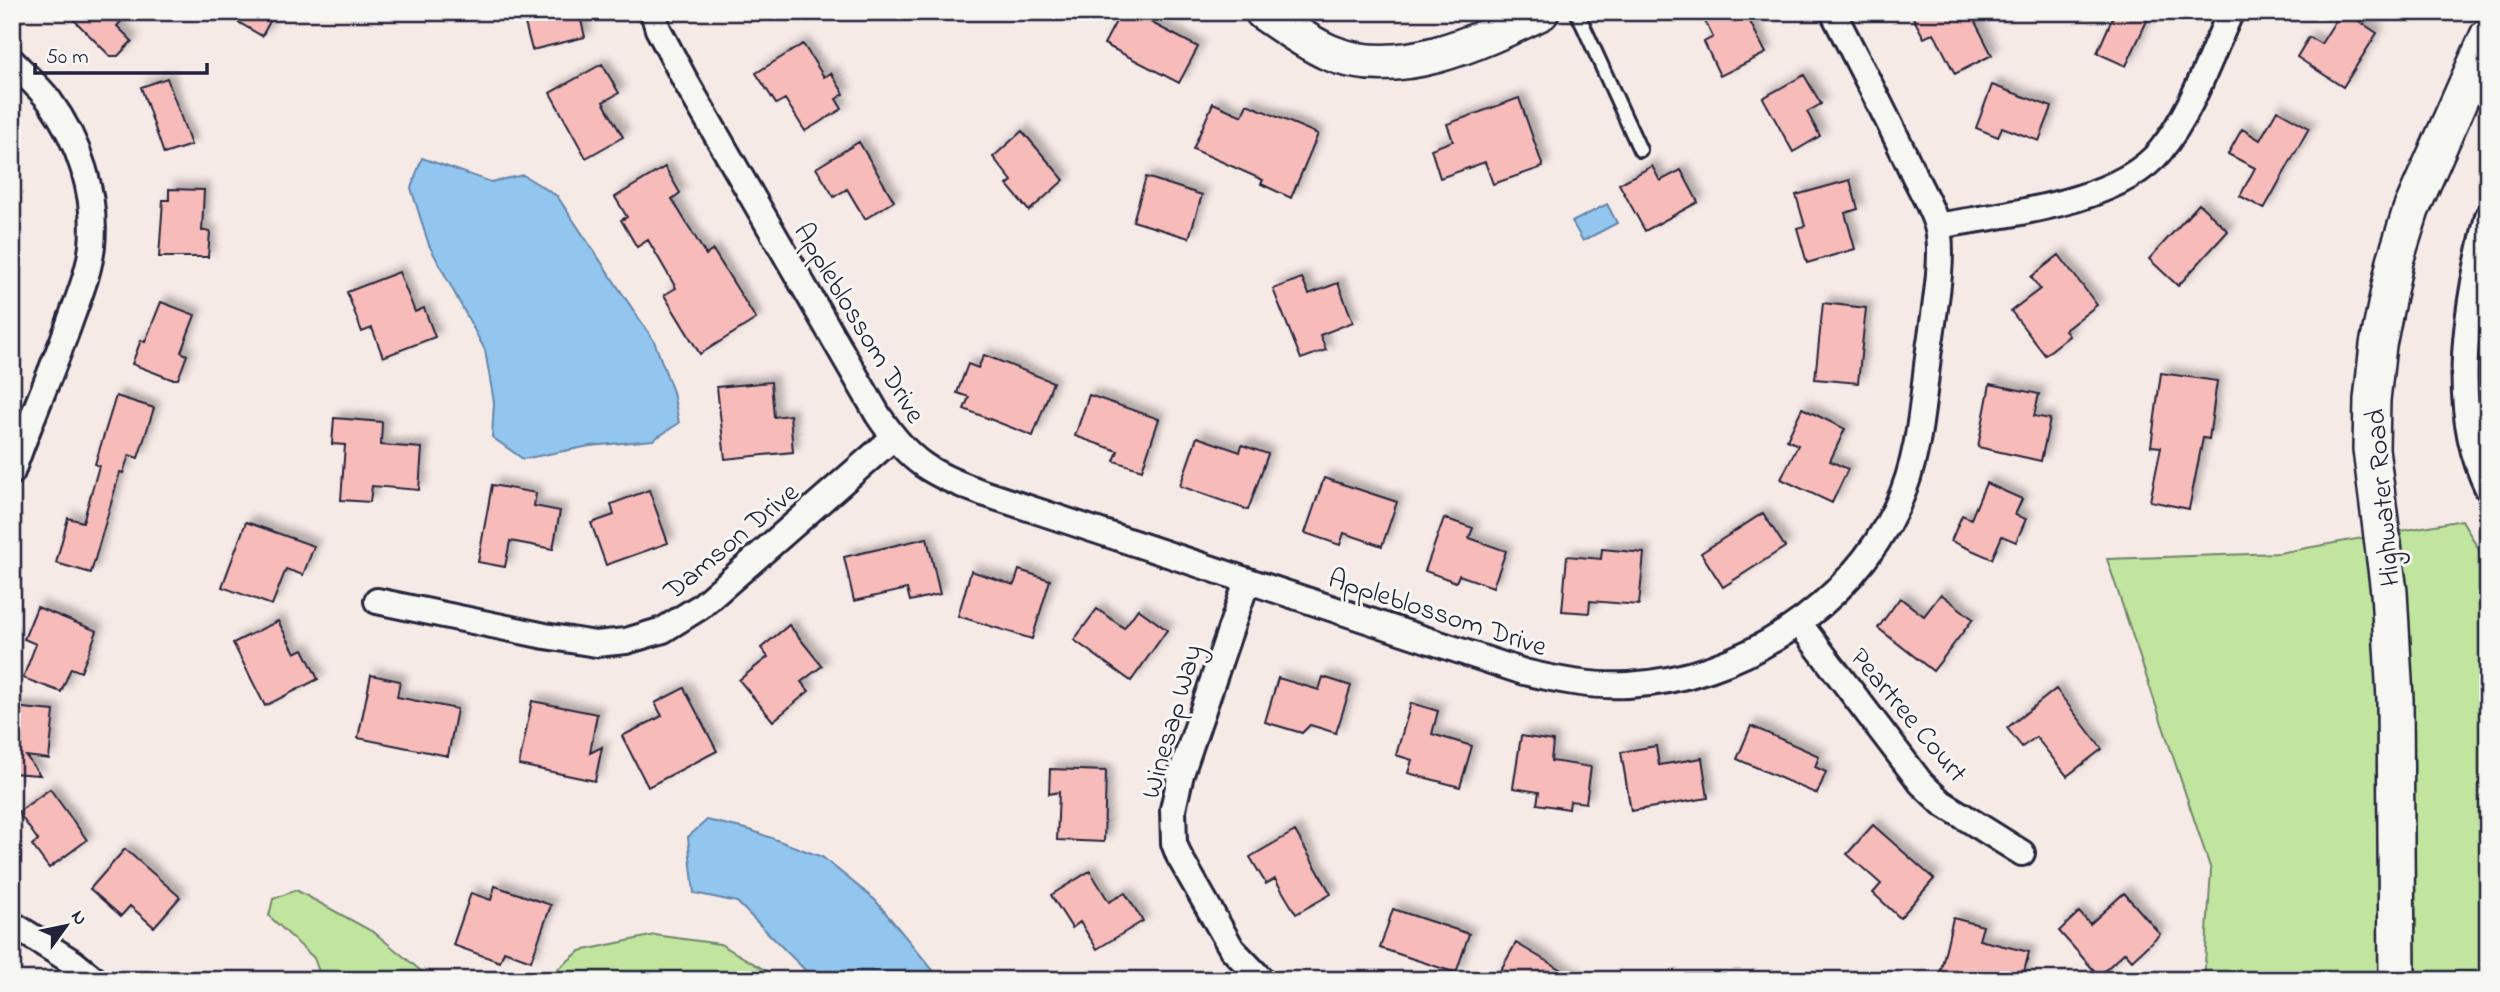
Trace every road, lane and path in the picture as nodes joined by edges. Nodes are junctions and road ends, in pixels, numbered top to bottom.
1 (653, 12) edge
2 (1263, 12) edge
3 (1541, 12) edge
4 (1577, 12) edge
5 (1833, 12) edge
6 (2231, 12) edge
7 (2487, 41) edge
8 (12, 61) edge
9 (1640, 150) dead end
10 (2488, 216) edge
11 (1938, 226) junction
12 (22, 413) edge
13 (893, 438) junction
14 (12, 472) edge
15 (2488, 489) edge
16 (1247, 581) junction
17 (377, 601) dead end
18 (1799, 623) junction
19 (2022, 853) dead end
20 (12, 924) edge
21 (95, 980) edge
22 (1262, 980) edge
23 (2397, 980) edge

1 - 13 street, Appleblossom Drive
2 - 3 street
4 - 9 lane
5 - 11 street, Appleblossom Drive
6 - 11 street
7 - 23 street, Highwater Road
8 - 12 street
10 - 15 street
11 - 18 street, Appleblossom Drive
12 - 14 street
13 - 16 street, Appleblossom Drive
13 - 17 street, Damson Drive
16 - 18 street, Appleblossom Drive
16 - 22 street, Winesap Way
18 - 19 street, Peartree Court
20 - 21 street

